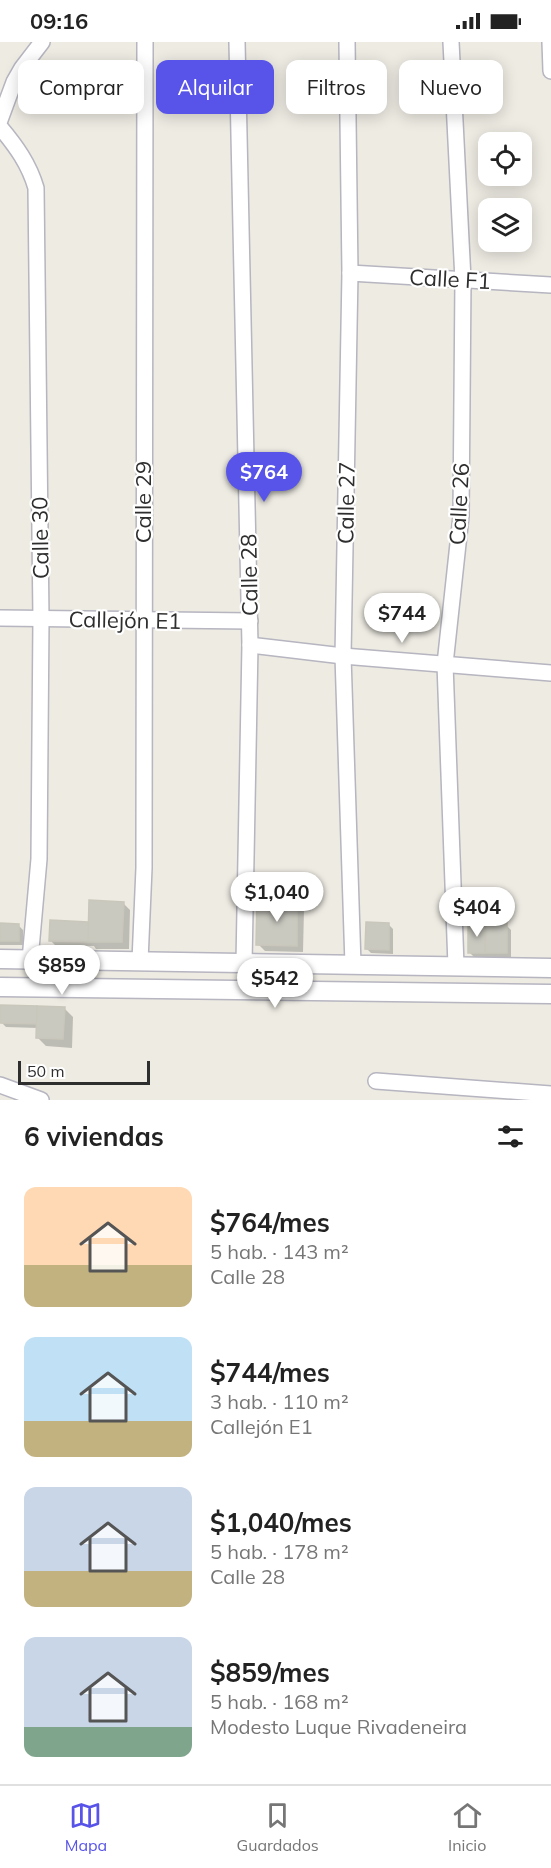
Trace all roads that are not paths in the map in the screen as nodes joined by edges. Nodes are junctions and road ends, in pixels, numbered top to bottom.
1 (42, 42) edge
2 (145, 42) edge
3 (237, 42) edge
4 (347, 42) edge
5 (451, 42) edge
6 (550, 42) edge
7 (551, 71) edge
8 (0, 120) edge
9 (0, 127) edge
10 (350, 273) junction
11 (463, 280) junction
12 (551, 285) edge
13 (0, 618) edge
14 (41, 619) junction
15 (143, 620) junction
16 (250, 621) junction
17 (250, 645) junction
18 (343, 656) junction
19 (445, 664) junction
20 (551, 673) edge
21 (0, 959) edge
22 (30, 960) junction
23 (83, 961) junction
24 (140, 961) junction
25 (243, 963) junction
26 (353, 965) junction
27 (456, 966) junction
28 (551, 968) edge
29 (4, 987) edge
30 (551, 994) edge
31 (376, 1081) dead end
32 (0, 1085) edge
33 (551, 1094) edge
34 (41, 1100) edge

1 - 8 street
2 - 15 street, Calle 29
3 - 16 street, Calle 28
4 - 10 street, Calle 27
5 - 11 street, Calle 26
6 - 7 street
9 - 14 street, Calle 30
10 - 11 street, Calle F1
10 - 18 street, Calle 27
11 - 12 street, Calle F1
11 - 19 street, Calle 26
13 - 14 street, Callejón E1
14 - 15 street, Callejón E1
14 - 22 street, Calle 30
15 - 16 street, Callejón E1
15 - 24 street, Calle 29
16 - 17 street, Calle 28
17 - 18 street
17 - 25 street, Calle 28
18 - 19 street
18 - 26 street, Calle 27
19 - 20 street
19 - 27 street, Calle 26
21 - 22 street
22 - 23 street
23 - 24 street
23 - 29 street
24 - 25 street
25 - 26 street
26 - 27 street
27 - 28 street
29 - 30 street
31 - 33 street
32 - 34 street

